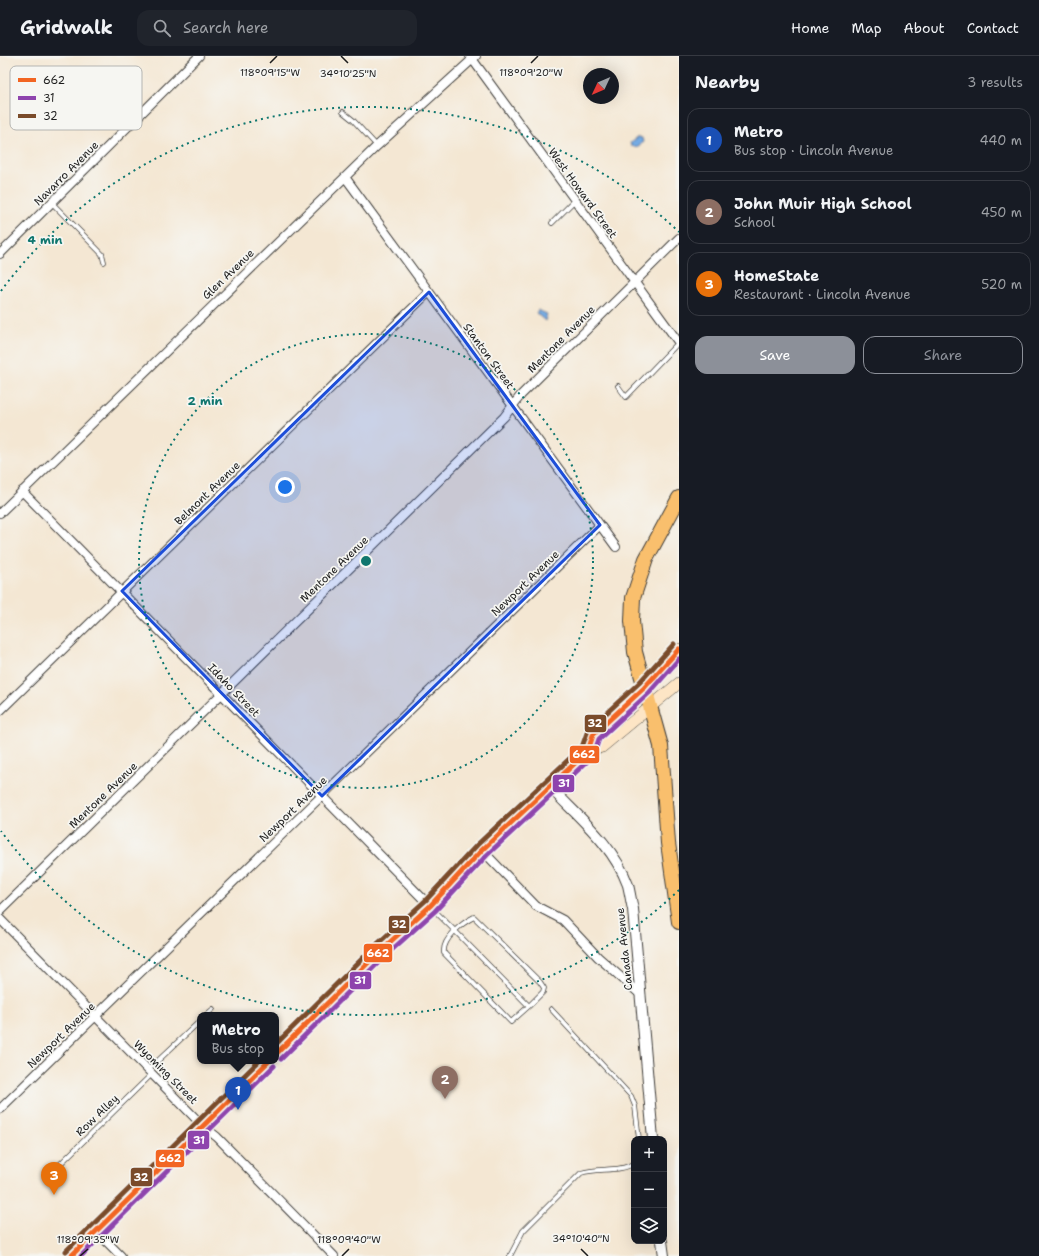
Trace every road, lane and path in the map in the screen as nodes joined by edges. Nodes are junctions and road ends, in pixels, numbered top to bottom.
1 (199, 56) edge
2 (473, 57) edge
3 (142, 111) edge
4 (343, 112) dead end
5 (124, 130) edge
6 (377, 146) junction
7 (345, 177) junction
8 (574, 201) junction
9 (52, 203) junction
10 (552, 223) dead end
11 (679, 238) edge
12 (0, 254) edge
13 (104, 262) dead end
14 (635, 281) junction
15 (429, 292) junction
16 (679, 343) edge
17 (618, 386) dead end
18 (513, 407) junction
19 (22, 491) junction
20 (679, 498) edge
21 (0, 513) edge
22 (600, 525) junction
23 (616, 547) dead end
24 (122, 591) junction
25 (679, 649) edge
26 (679, 684) edge
27 (644, 688) junction
28 (222, 694) junction
29 (651, 706) junction
30 (0, 711) edge
31 (588, 751) junction
32 (549, 786) junction
33 (322, 796) junction
34 (482, 850) junction
35 (430, 906) junction
36 (0, 911) edge
37 (0, 919) edge
38 (679, 922) edge
39 (455, 931) junction
40 (641, 995) junction
41 (529, 1006) junction
42 (213, 1009) dead end
43 (551, 1009) dead end
44 (210, 1012) edge
45 (96, 1017) junction
46 (197, 1024) edge
47 (279, 1051) edge
48 (266, 1064) edge
49 (150, 1072) junction
50 (0, 1109) edge
51 (203, 1126) junction
52 (638, 1136) edge
53 (653, 1136) edge
54 (631, 1165) edge
55 (55, 1169) dead end
56 (96, 1231) junction
57 (662, 1244) edge
58 (71, 1256) edge
59 (121, 1256) edge
60 (334, 1256) edge
61 (510, 1256) edge
62 (664, 1256) edge

1 - 3 street, Navarro Avenue
2 - 6 street, Glen Avenue
2 - 8 street, West Howard Street
4 - 6 lane
5 - 9 street, Navarro Avenue
6 - 7 street, Glen Avenue
7 - 15 street, Stanton Street
7 - 19 street, Glen Avenue
8 - 10 lane
8 - 14 street, West Howard Street
9 - 12 street, Navarro Avenue
9 - 13 lane
11 - 14 street, Mentone Avenue
14 - 16 street, West Howard Street
14 - 18 street, Mentone Avenue
15 - 18 street, Stanton Street
15 - 24 street, Belmont Avenue
16 - 17 lane
18 - 22 street, Stanton Street
18 - 28 street, Mentone Avenue
19 - 21 street, Glen Avenue
19 - 24 street, Idaho Street
20 - 27 highway
22 - 23 street, Stanton Street
22 - 33 street, Newport Avenue
24 - 28 street, Idaho Street
24 - 30 street, Belmont Avenue
25 - 27 main road
26 - 29 main road
27 - 29 highway
27 - 31 main road
28 - 33 street, Idaho Street
28 - 36 street, Mentone Avenue
29 - 31 main road
29 - 38 highway
31 - 32 main road
32 - 34 main road
32 - 40 street, Canada Avenue
33 - 35 street, Idaho Street
33 - 45 street, Newport Avenue
34 - 35 main road
34 - 40 street
35 - 39 lane
35 - 47 main road
37 - 45 street, Wyoming Street
39 - 41 lane
39 - 41 lane
39 - 41 lane
40 - 53 street, Canada Avenue
42 - 44 lane
43 - 52 lane
45 - 49 street, Wyoming Street
45 - 50 street, Newport Avenue
46 - 49 lane, Row Alley
48 - 51 main road
49 - 51 street, Wyoming Street
49 - 55 lane, Row Alley
51 - 56 main road
51 - 60 street, Wyoming Street
54 - 61 lane
56 - 58 main road
56 - 59 street
57 - 62 street

